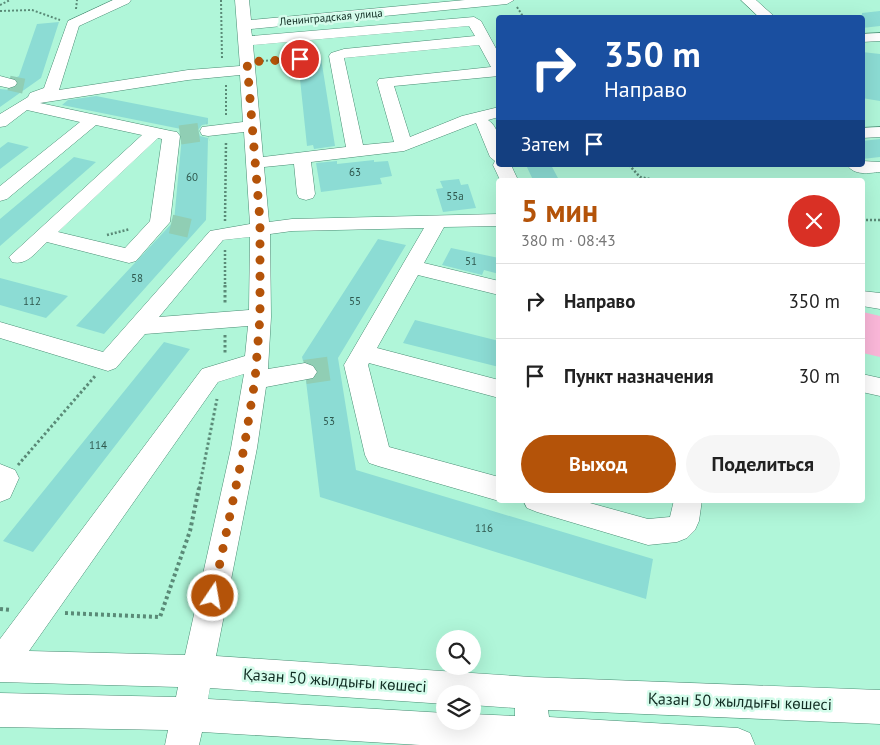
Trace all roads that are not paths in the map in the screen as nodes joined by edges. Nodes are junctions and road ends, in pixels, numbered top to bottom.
1 (124, 0) edge
2 (242, 0) edge
3 (507, 0) edge
4 (748, 0) edge
5 (766, 15) edge
6 (880, 37) edge
7 (865, 38) edge
8 (484, 40) junction
9 (246, 50) junction
10 (496, 63) edge
11 (496, 69) edge
12 (30, 97) junction
13 (496, 113) edge
14 (92, 120) junction
15 (0, 122) edge
16 (484, 124) dead end
17 (252, 126) junction
18 (208, 131) tunnel mouth
19 (880, 132) edge
20 (169, 134) junction
21 (865, 134) edge
22 (404, 146) junction
23 (496, 150) edge
24 (356, 152) junction
25 (302, 158) junction
26 (255, 163) junction
27 (859, 167) edge
28 (880, 167) edge
29 (306, 194) dead end
30 (0, 195) edge
31 (496, 220) edge
32 (438, 221) junction
33 (260, 229) junction
34 (43, 235) junction
35 (19, 257) dead end
36 (412, 267) junction
37 (496, 287) edge
38 (865, 298) edge
39 (880, 301) edge
40 (260, 317) junction
41 (137, 327) junction
42 (0, 330) edge
43 (108, 362) joint
44 (353, 362) junction
45 (256, 371) junction
46 (304, 372) tunnel mouth
47 (865, 384) edge
48 (880, 387) edge
49 (496, 388) edge
50 (496, 488) edge
51 (559, 503) edge
52 (688, 503) edge
53 (573, 505) edge
54 (0, 665) edge
55 (198, 671) junction
56 (531, 693) junction
57 (880, 707) edge
58 (0, 710) edge
59 (185, 730) edge
60 (533, 733) junction
61 (484, 739) edge
62 (738, 745) edge

1 - 12 street
2 - 9 street
3 - 9 street, Ленинградская улица
4 - 5 street
6 - 7 street
8 - 9 street
8 - 10 street
8 - 24 street
9 - 12 street
9 - 17 street
11 - 22 street
12 - 14 street
12 - 15 street
13 - 22 street
14 - 20 street
14 - 30 street
16 - 23 street
17 - 18 street
17 - 26 street
19 - 21 street
20 - 34 street
20 - 34 street
22 - 24 street
24 - 25 street
25 - 26 street
25 - 29 street
26 - 33 street
27 - 28 street
31 - 32 street
32 - 33 street
32 - 36 street
33 - 40 street
33 - 41 street
34 - 35 street
36 - 37 street
36 - 44 street
38 - 39 street
40 - 41 street
40 - 45 street
41 - 43 street
42 - 43 lane
44 - 49 street
44 - 50 street
45 - 46 street
45 - 54 street
45 - 55 street
47 - 48 street
51 - 53 street
52 - 53 street
54 - 55 street, Қазан 50 жылдығы көшесі
55 - 56 street, Қазан 50 жылдығы көшесі
55 - 59 street
56 - 57 street, Қазан 50 жылдығы көшесі
56 - 60 street
58 - 59 street
59 - 61 street
60 - 61 street
60 - 62 street

